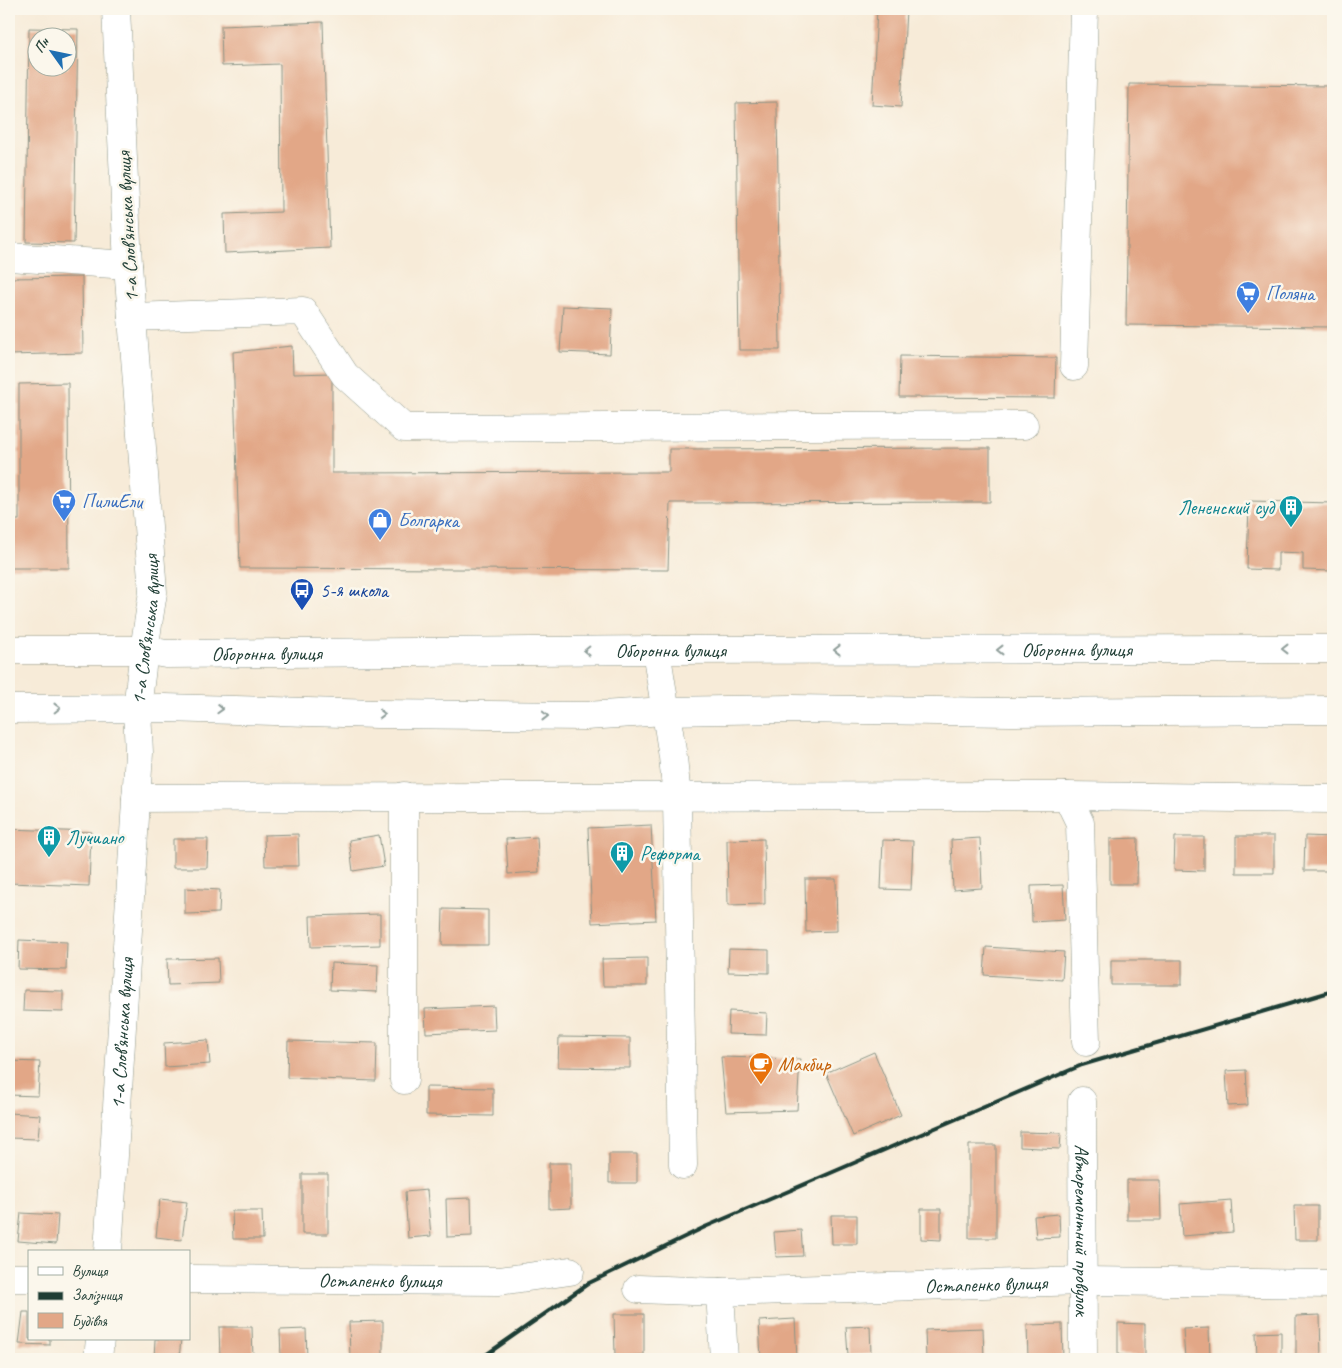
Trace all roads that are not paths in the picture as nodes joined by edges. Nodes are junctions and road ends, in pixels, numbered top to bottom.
1 (116, 9) edge
2 (1084, 9) edge
3 (9, 257) edge
4 (128, 266) junction
5 (132, 317) junction
6 (1074, 366) dead end
7 (1024, 426) dead end
8 (1333, 649) edge
9 (9, 650) edge
10 (144, 650) junction
11 (656, 650) junction
12 (9, 709) edge
13 (137, 709) junction
14 (1333, 710) edge
15 (665, 711) junction
16 (404, 796) junction
17 (1066, 796) junction
18 (136, 798) junction
19 (677, 798) junction
20 (1333, 799) edge
21 (1086, 1042) dead end
22 (404, 1080) dead end
23 (1082, 1101) dead end
24 (683, 1165) dead end
25 (108, 1250) edge
26 (570, 1271) dead end
27 (9, 1278) edge
28 (28, 1278) edge
29 (190, 1279) edge
30 (1083, 1281) junction
31 (1333, 1284) edge
32 (638, 1289) dead end
33 (720, 1292) junction
34 (100, 1340) edge
35 (98, 1359) edge
36 (724, 1359) edge
37 (1083, 1359) edge

1 - 4 street, 1-а Слов’янська вулиця
2 - 6 street
3 - 4 street
4 - 5 street, 1-а Слов’янська вулиця
5 - 7 street
5 - 10 street, 1-а Слов’янська вулиця
8 -> 11 street, Оборонна вулиця
9 - 10 street, Оборонна вулиця
11 -> 10 street, Оборонна вулиця
10 - 13 street, 1-а Слов’янська вулиця
11 - 15 street
12 -> 13 street
13 -> 15 street
13 - 18 street, 1-а Слов’янська вулиця
14 - 15 street
15 - 19 street
16 - 18 street
16 - 19 street
16 - 22 street
17 - 19 street
17 - 20 street
17 - 21 street
18 - 25 street, 1-а Слов’янська вулиця
19 - 24 street
23 - 30 street, Авторемонтний провулок
26 - 29 street, Остапенко вулиця
27 - 28 street
30 - 31 street, Остапенко вулиця
30 - 33 street, Остапенко вулиця
30 - 37 street, Авторемонтний провулок
32 - 33 street, Остапенко вулиця
33 - 36 street
34 - 35 street

